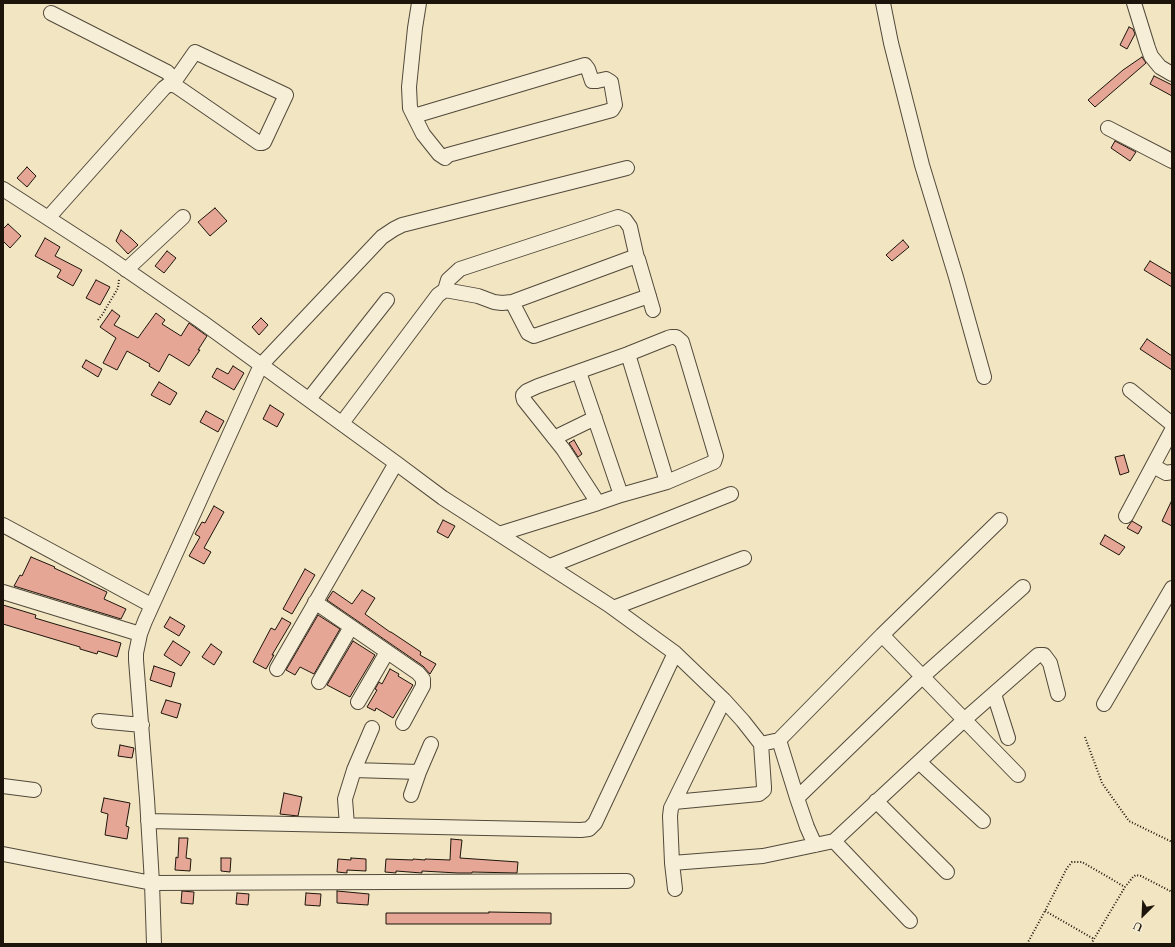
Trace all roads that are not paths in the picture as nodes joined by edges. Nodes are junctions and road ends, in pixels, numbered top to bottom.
1 (419, 3) edge
2 (883, 3) edge
3 (1134, 3) edge
4 (51, 13) dead end
5 (1172, 74) edge
6 (172, 85) junction
7 (414, 116) junction
8 (1108, 128) dead end
9 (1172, 161) edge
10 (627, 168) dead end
11 (3, 189) edge
12 (183, 216) dead end
13 (48, 218) junction
14 (637, 258) junction
15 (126, 270) junction
16 (445, 290) junction
17 (387, 300) dead end
18 (512, 302) junction
19 (628, 354) junction
20 (261, 365) junction
21 (579, 372) junction
22 (984, 378) dead end
23 (1130, 390) dead end
24 (309, 399) junction
25 (595, 418) junction
26 (342, 423) junction
27 (1172, 424) edge
28 (1172, 430) edge
29 (554, 438) junction
30 (396, 463) junction
31 (1152, 466) junction
32 (1172, 472) edge
33 (668, 482) junction
34 (731, 494) dead end
35 (621, 496) junction
36 (598, 503) junction
37 (1126, 516) dead end
38 (1000, 520) dead end
39 (3, 526) edge
40 (499, 534) junction
41 (744, 558) dead end
42 (550, 566) junction
43 (1023, 587) dead end
44 (1172, 588) edge
45 (3, 592) edge
46 (316, 602) junction
47 (152, 605) junction
48 (613, 608) junction
49 (351, 627) junction
50 (140, 634) junction
51 (882, 635) junction
52 (387, 652) junction
53 (675, 653) junction
54 (277, 669) dead end
55 (922, 677) junction
56 (319, 682) dead end
57 (994, 694) junction
58 (1058, 694) dead end
59 (724, 700) junction
60 (358, 702) dead end
61 (1104, 704) dead end
62 (964, 720) junction
63 (99, 721) dead end
64 (403, 723) dead end
65 (142, 726) junction
66 (372, 728) dead end
67 (1008, 738) dead end
68 (779, 740) junction
69 (431, 744) dead end
70 (761, 744) junction
71 (919, 762) junction
72 (354, 770) junction
73 (419, 772) junction
74 (1018, 775) dead end
75 (3, 786) edge
76 (34, 790) dead end
77 (411, 795) dead end
78 (796, 798) junction
79 (876, 801) junction
80 (674, 802) junction
81 (983, 821) dead end
82 (148, 822) junction
83 (347, 825) junction
84 (834, 841) junction
85 (815, 845) junction
86 (3, 854) edge
87 (672, 864) junction
88 (947, 872) dead end
89 (627, 881) dead end
90 (152, 883) junction
91 (675, 889) dead end
92 (910, 920) dead end
93 (154, 944) edge

1 - 7 street
2 - 22 street
3 - 5 street
4 - 6 street
6 - 6 street
6 - 13 street
7 - 7 street
8 - 9 street
10 - 20 street
11 - 13 street
12 - 15 street
13 - 15 street
14 - 16 street
14 - 18 street
14 - 18 street
15 - 20 street
16 - 18 street
16 - 26 street
17 - 24 street
19 - 21 street
19 - 33 street
19 - 33 street
20 - 24 street
20 - 47 street
21 - 25 street
21 - 29 street
23 - 27 street
24 - 26 street
25 - 29 street
25 - 35 street
26 - 30 street
28 - 31 street
29 - 36 street
30 - 40 street
30 - 46 street
31 - 32 street
31 - 37 street
33 - 35 street
34 - 42 street
35 - 36 street
36 - 40 street
38 - 51 street
39 - 47 street
40 - 42 street
41 - 48 street
42 - 48 street
43 - 55 street
44 - 61 street
45 - 50 street
46 - 49 street
46 - 54 street
47 - 50 street
48 - 53 street
49 - 52 street
49 - 56 street
50 - 65 street
51 - 55 street
51 - 68 street
52 - 60 street
52 - 64 street
53 - 59 street
53 - 83 street
55 - 62 street
55 - 78 street
57 - 58 street
57 - 62 street
57 - 67 street
59 - 70 street
59 - 80 street
62 - 71 street
62 - 74 street
63 - 65 street
65 - 82 street
66 - 72 street
68 - 70 street
68 - 78 street
69 - 73 street
70 - 80 street
71 - 79 street
71 - 81 street
72 - 73 street
72 - 83 street
73 - 77 street
75 - 76 street
78 - 85 street
79 - 84 street
79 - 88 street
80 - 87 street
82 - 83 street
82 - 90 street
84 - 85 street
84 - 92 street
85 - 87 street
86 - 90 street
87 - 91 street
89 - 90 street
90 - 93 street

